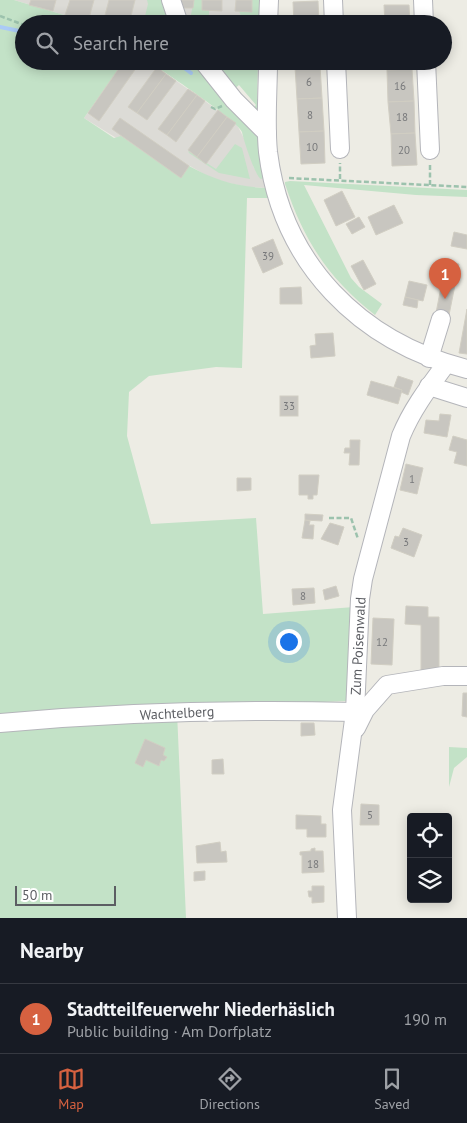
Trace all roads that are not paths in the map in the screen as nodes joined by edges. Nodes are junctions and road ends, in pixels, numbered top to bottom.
1 (171, 0) edge
2 (269, 0) edge
3 (333, 0) edge
4 (423, 0) edge
5 (177, 15) edge
6 (268, 15) edge
7 (334, 15) edge
8 (424, 15) edge
9 (210, 70) edge
10 (268, 70) edge
11 (336, 70) edge
12 (426, 70) edge
13 (267, 133) junction
14 (340, 150) dead end
15 (430, 150) road end
16 (441, 319) dead end
17 (438, 361) junction
18 (467, 369) edge
19 (428, 386) junction
20 (467, 398) edge
21 (467, 676) edge
22 (355, 712) junction
23 (0, 723) edge
24 (351, 743) junction
25 (347, 918) edge

1 - 5 street
2 - 6 street
3 - 7 street
4 - 8 street
9 - 13 street
10 - 13 street
11 - 14 street
12 - 15 street
13 - 17 street
16 - 17 street
17 - 18 street
17 - 19 street, Zum Poisenwald
19 - 20 street
19 - 22 street, Zum Poisenwald
21 - 24 street
22 - 23 street, Wachtelberg
22 - 24 street, Zum Poisenwald
24 - 25 street, Zum Poisenwald

